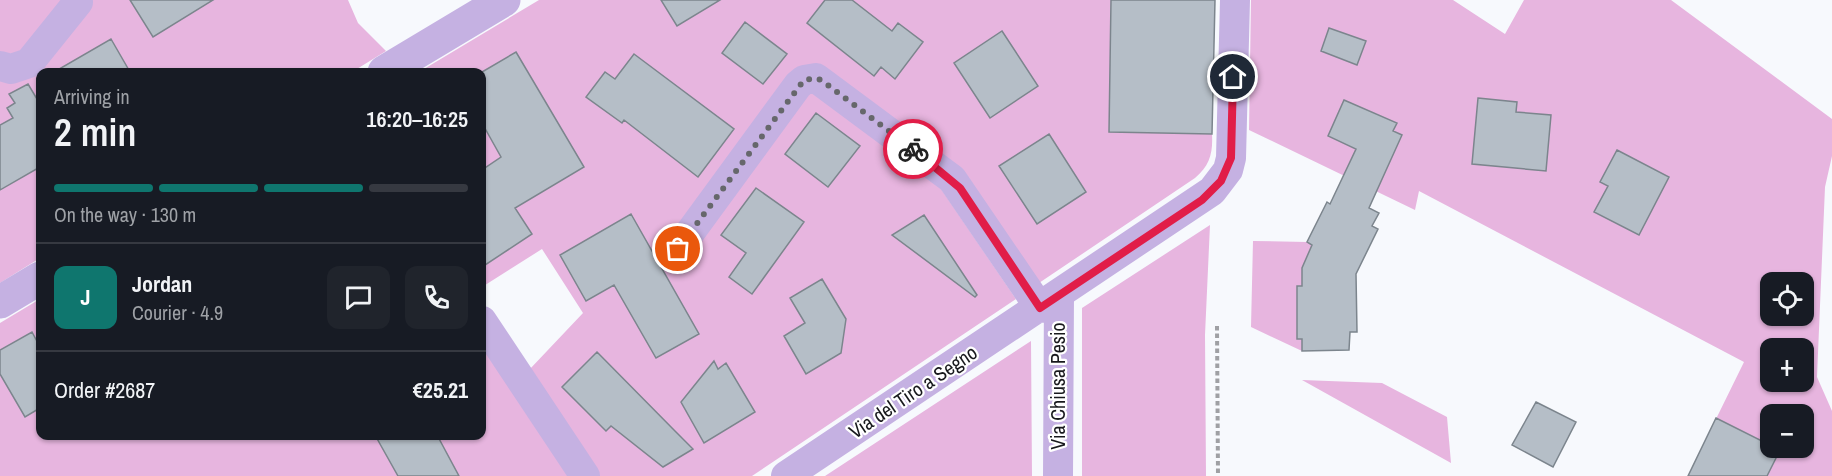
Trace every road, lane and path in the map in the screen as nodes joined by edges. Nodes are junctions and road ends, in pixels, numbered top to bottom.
1 (504, 0) edge
2 (1235, 0) edge
3 (78, 2) dead end
4 (0, 66) edge
5 (391, 68) edge
6 (675, 253) dead end
7 (36, 280) edge
8 (0, 302) edge
9 (1049, 302) junction
10 (1216, 326) dead end
11 (486, 327) edge
12 (585, 476) edge
13 (786, 476) edge
14 (1058, 476) edge
15 (1218, 476) edge

1 - 5 street
2 - 9 street, Via del Tiro a Segno
3 - 4 street
6 - 9 street
7 - 8 street
9 - 13 street, Via del Tiro a Segno
9 - 14 street, Via Chiusa Pesio
10 - 15 path
11 - 12 street

